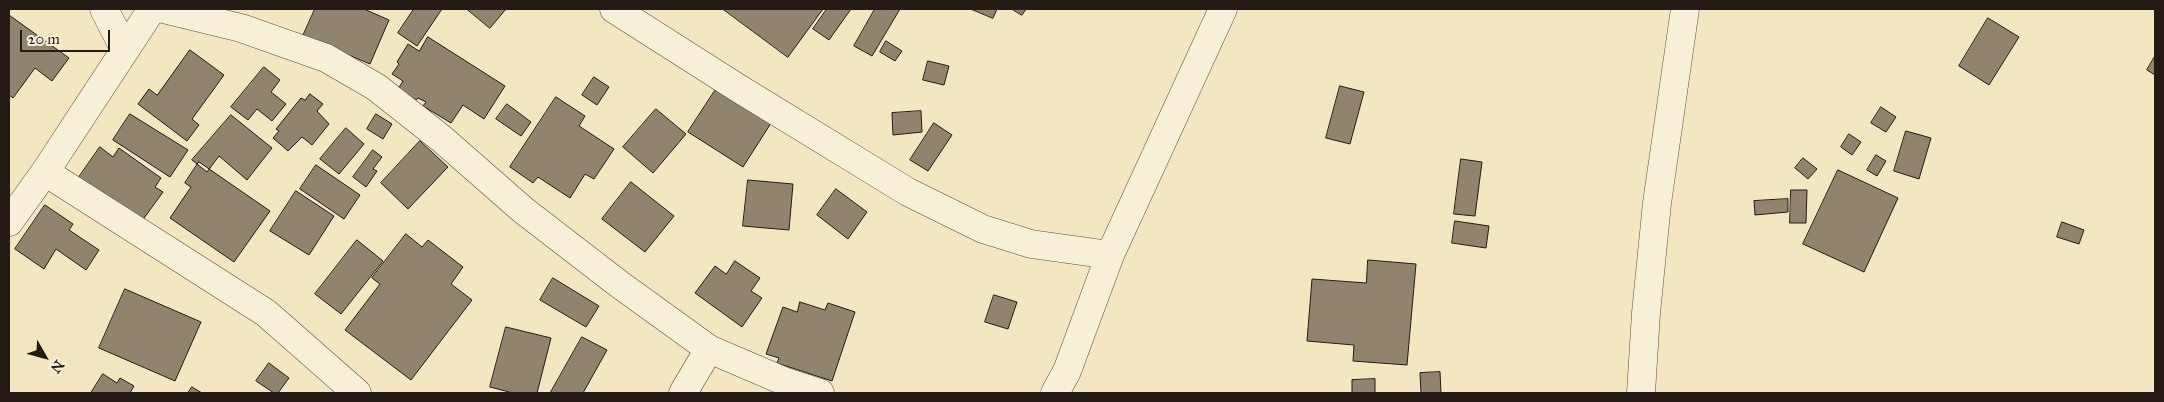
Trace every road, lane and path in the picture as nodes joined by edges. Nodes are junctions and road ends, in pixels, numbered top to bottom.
1 (104, 9) edge
2 (152, 9) edge
3 (163, 9) edge
4 (614, 9) edge
5 (1223, 9) edge
6 (1685, 9) edge
7 (125, 50) junction
8 (45, 172) junction
9 (9, 222) edge
10 (1110, 255) junction
11 (709, 349) junction
12 (357, 393) edge
13 (683, 393) edge
14 (820, 393) edge
15 (1056, 393) edge
16 (1641, 393) edge

1 - 7 street
2 - 7 street
3 - 11 street
4 - 10 street
5 - 10 street
6 - 16 street
7 - 8 street
8 - 9 street
8 - 12 street
10 - 15 street
11 - 13 street
11 - 14 street

